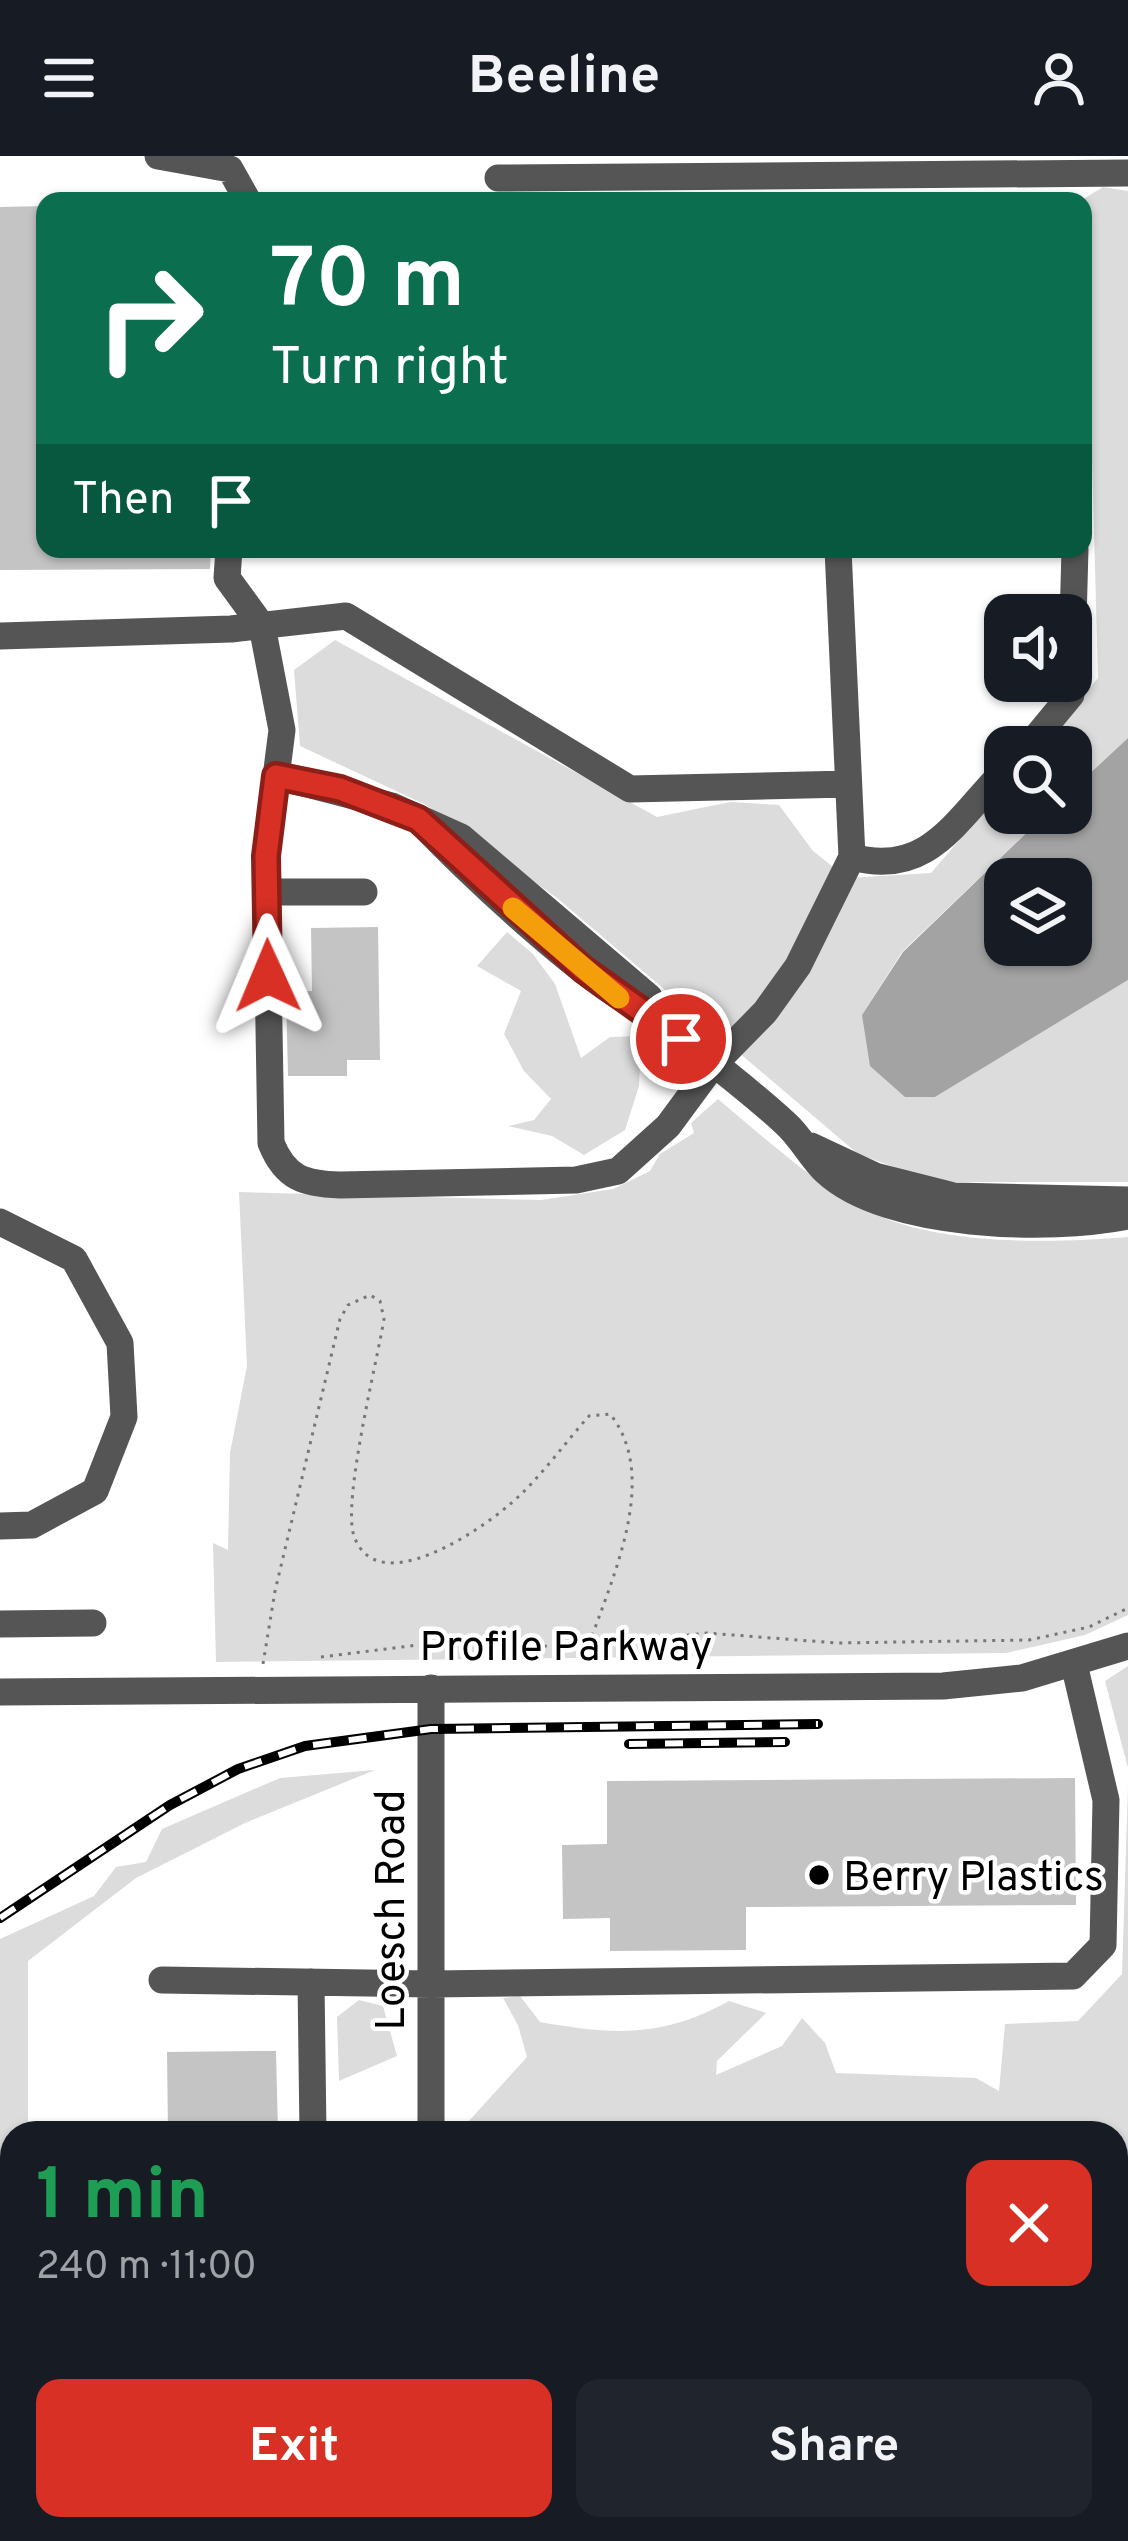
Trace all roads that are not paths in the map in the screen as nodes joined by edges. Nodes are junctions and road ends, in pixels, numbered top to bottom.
1 (158, 156) edge
2 (1070, 172) junction
3 (1128, 173) edge
4 (498, 178) dead end
5 (826, 189) edge
6 (243, 192) edge
7 (1071, 192) edge
8 (228, 558) edge
9 (838, 558) edge
10 (1075, 558) edge
11 (262, 626) junction
12 (0, 636) edge
13 (1045, 726) edge
14 (276, 776) junction
15 (848, 784) junction
16 (984, 791) edge
17 (852, 857) junction
18 (266, 892) junction
19 (364, 892) dead end
20 (713, 1065) junction
21 (808, 1144) junction
22 (1128, 1200) edge
23 (1128, 1216) edge
24 (0, 1222) edge
25 (0, 1526) edge
26 (93, 1623) dead end
27 (0, 1624) edge
28 (1128, 1646) edge
29 (1074, 1664) junction
30 (431, 1688) junction
31 (0, 1692) edge
32 (162, 1980) dead end
33 (310, 1982) junction
34 (431, 1984) junction
35 (313, 2121) edge
36 (431, 2121) edge

1 - 6 street
2 - 3 street
2 - 5 street
2 - 7 street
4 - 5 street
8 - 11 street
9 - 15 street
10 - 13 street
11 - 12 street
11 - 14 street
11 - 15 street
14 - 18 street
14 - 20 street
15 - 17 street
16 - 17 street
17 - 20 street
18 - 19 street
18 - 20 street
20 - 21 street
21 - 22 street
21 - 23 street
24 - 25 street
26 - 27 street
28 - 29 street, Profile Parkway
29 - 30 street, Profile Parkway
29 - 34 street
30 - 31 street, Profile Parkway
30 - 34 street, Loesch Road
32 - 33 street
33 - 34 street
33 - 35 street
34 - 36 street, Loesch Road

